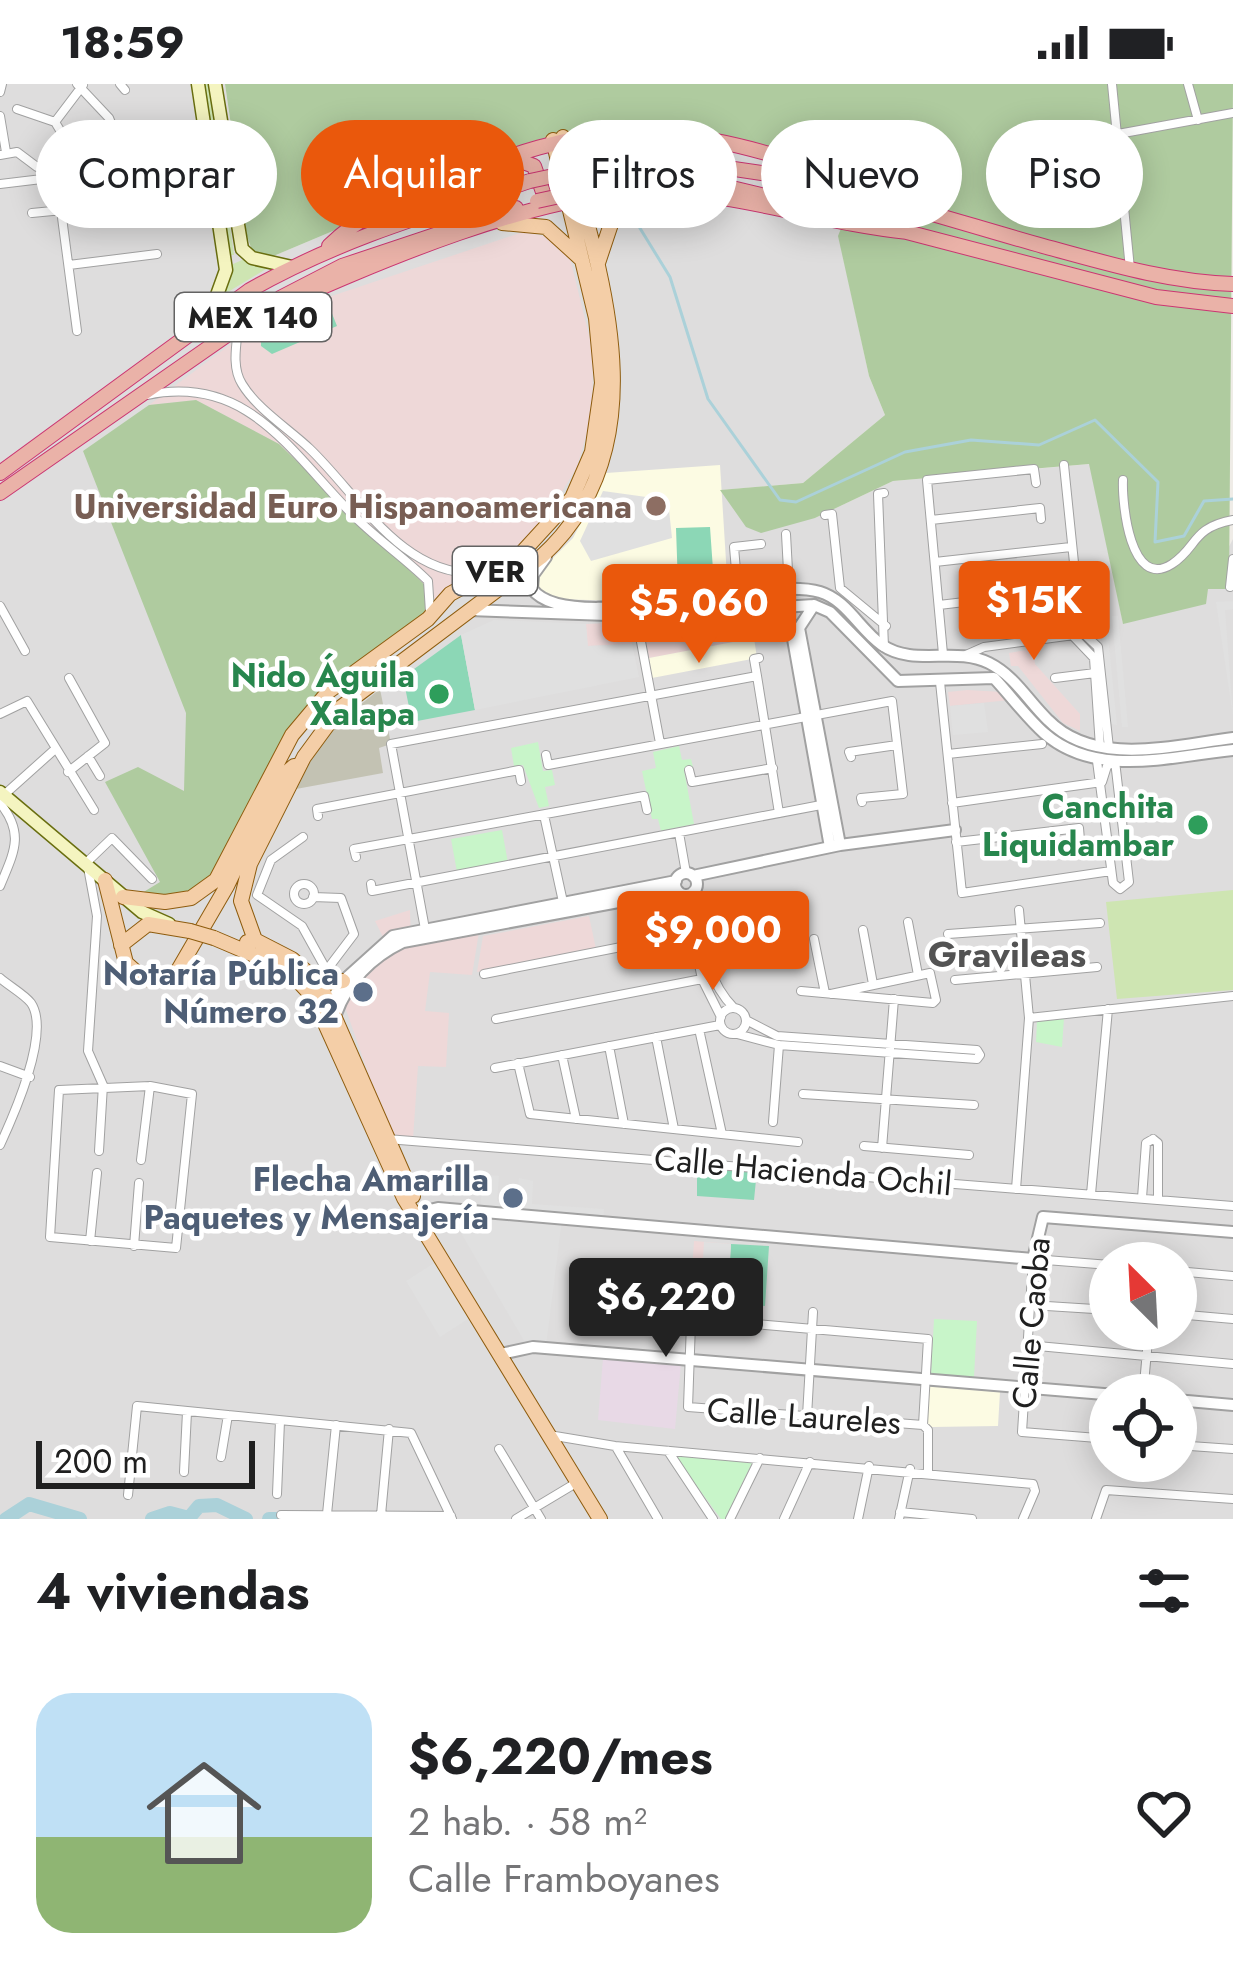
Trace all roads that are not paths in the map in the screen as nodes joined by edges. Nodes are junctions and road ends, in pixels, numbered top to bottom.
1 (198, 84) edge
2 (214, 84) edge
3 (1112, 84) edge
4 (1188, 84) edge
5 (81, 85) edge
6 (17, 109) dead end
7 (1233, 113) edge
8 (0, 116) edge
9 (49, 120) edge
10 (56, 120) edge
11 (110, 120) edge
12 (203, 120) edge
13 (220, 120) edge
14 (1116, 120) edge
15 (1198, 120) junction
16 (1143, 130) edge
17 (3, 148) edge
18 (524, 163) edge
19 (36, 166) edge
20 (761, 174) edge
21 (36, 177) edge
22 (0, 184) edge
23 (737, 189) edge
24 (737, 200) edge
25 (548, 203) edge
26 (548, 203) edge
27 (538, 205) junction
28 (524, 212) edge
29 (32, 213) dead end
30 (36, 213) edge
31 (962, 224) edge
32 (524, 225) edge
33 (63, 228) edge
34 (219, 228) edge
35 (241, 228) edge
36 (346, 228) edge
37 (487, 228) edge
38 (581, 228) edge
39 (608, 228) edge
40 (1126, 228) edge
41 (908, 232) junction
42 (328, 246) junction
43 (157, 254) dead end
44 (246, 254) junction
45 (224, 257) junction
46 (590, 262) junction
47 (68, 265) junction
48 (292, 266) junction
49 (1130, 270) junction
50 (1233, 284) edge
51 (1233, 306) edge
52 (252, 318) junction
53 (208, 320) junction
54 (238, 328) junction
55 (77, 331) dead end
56 (141, 396) junction
57 (1064, 465) dead end
58 (0, 472) edge
59 (1124, 480) dead end
60 (1036, 483) dead end
61 (0, 493) edge
62 (884, 493) dead end
63 (572, 498) junction
64 (825, 515) dead end
65 (574, 519) junction
66 (1041, 519) dead end
67 (931, 520) junction
68 (1233, 520) edge
69 (785, 534) dead end
70 (760, 544) dead end
71 (553, 546) junction
72 (1071, 547) junction
73 (1231, 560) edge
74 (935, 562) junction
75 (493, 573) junction
76 (471, 581) junction
77 (1230, 587) dead end
78 (796, 589) junction
79 (738, 595) junction
80 (1051, 604) dead end
81 (814, 605) junction
82 (939, 605) junction
83 (0, 606) edge
84 (795, 606) junction
85 (777, 607) junction
86 (469, 610) junction
87 (617, 610) junction
88 (635, 611) junction
89 (428, 619) junction
90 (887, 627) junction
91 (1077, 633) junction
92 (405, 636) junction
93 (884, 647) junction
94 (25, 651) dead end
95 (945, 654) junction
96 (927, 656) junction
97 (966, 656) junction
98 (759, 658) dead end
99 (398, 663) junction
100 (1095, 673) junction
101 (757, 676) junction
102 (69, 678) dead end
103 (1055, 678) dead end
104 (940, 682) junction
105 (651, 698) junction
106 (0, 714) edge
107 (808, 716) junction
108 (765, 723) junction
109 (1233, 738) edge
110 (660, 743) junction
111 (1042, 744) dead end
112 (897, 745) junction
113 (1233, 750) edge
114 (53, 751) junction
115 (948, 754) junction
116 (1105, 754) junction
117 (546, 755) dead end
118 (88, 756) junction
119 (304, 757) junction
120 (850, 757) dead end
121 (772, 768) junction
122 (689, 770) dead end
123 (68, 772) junction
124 (100, 776) dead end
125 (521, 781) dead end
126 (1102, 782) junction
127 (398, 792) junction
128 (2, 796) edge
129 (862, 802) dead end
130 (952, 803) junction
131 (821, 805) junction
132 (94, 810) dead end
133 (256, 810) junction
134 (647, 810) dead end
135 (779, 813) junction
136 (544, 815) junction
137 (318, 816) dead end
138 (679, 833) junction
139 (956, 836) junction
140 (303, 837) dead end
141 (407, 840) junction
142 (1080, 840) dead end
143 (836, 846) junction
144 (356, 857) dead end
145 (554, 858) junction
146 (87, 862) junction
147 (1111, 872) junction
148 (152, 879) dead end
149 (105, 880) junction
150 (415, 883) junction
151 (371, 884) dead end
152 (685, 884) junction
153 (0, 886) edge
154 (123, 897) junction
155 (313, 897) dead end
156 (563, 902) junction
157 (1018, 910) dead end
158 (762, 920) dead end
159 (908, 922) dead end
160 (1100, 923) dead end
161 (170, 925) junction
162 (863, 930) dead end
163 (1021, 931) junction
164 (425, 932) junction
165 (697, 933) junction
166 (948, 934) dead end
167 (814, 939) dead end
168 (255, 940) junction
169 (121, 944) junction
170 (236, 945) junction
171 (701, 954) junction
172 (290, 964) junction
173 (1096, 967) dead end
174 (484, 974) dead end
175 (1026, 974) junction
176 (918, 975) junction
177 (0, 978) edge
178 (321, 978) junction
179 (702, 979) junction
180 (955, 980) dead end
181 (343, 981) junction
182 (873, 985) junction
183 (801, 991) dead end
184 (828, 993) junction
185 (1233, 996) edge
186 (894, 999) junction
187 (734, 1009) junction
188 (1108, 1009) junction
189 (330, 1010) junction
190 (1029, 1018) junction
191 (496, 1019) dead end
192 (746, 1020) junction
193 (721, 1021) junction
194 (699, 1029) junction
195 (736, 1034) junction
196 (656, 1037) junction
197 (807, 1043) junction
198 (779, 1045) junction
199 (609, 1046) junction
200 (891, 1048) junction
201 (562, 1055) junction
202 (518, 1064) junction
203 (0, 1066) edge
204 (495, 1068) dead end
205 (30, 1077) junction
206 (103, 1084) junction
207 (150, 1086) junction
208 (803, 1094) dead end
209 (887, 1100) junction
210 (974, 1105) dead end
211 (576, 1119) junction
212 (773, 1122) dead end
213 (624, 1124) junction
214 (674, 1129) junction
215 (722, 1134) junction
216 (380, 1140) junction
217 (798, 1142) dead end
218 (0, 1145) edge
219 (864, 1146) dead end
220 (882, 1148) junction
221 (98, 1151) dead end
222 (969, 1155) dead end
223 (141, 1160) dead end
224 (97, 1173) dead end
225 (139, 1183) dead end
226 (1016, 1189) junction
227 (1091, 1194) junction
228 (1142, 1198) junction
229 (1158, 1200) junction
230 (1233, 1206) edge
231 (419, 1217) junction
232 (1233, 1232) edge
233 (90, 1241) junction
234 (134, 1246) junction
235 (1033, 1258) junction
236 (1089, 1263) edge
237 (1197, 1273) edge
238 (1233, 1276) edge
239 (1031, 1305) junction
240 (1089, 1309) edge
241 (813, 1312) dead end
242 (1197, 1316) edge
243 (1233, 1319) edge
244 (811, 1330) junction
245 (1028, 1345) junction
246 (1147, 1350) edge
247 (501, 1354) junction
248 (1146, 1356) junction
249 (688, 1362) junction
250 (1233, 1364) edge
251 (807, 1372) junction
252 (1145, 1374) edge
253 (928, 1382) junction
254 (1025, 1387) junction
255 (1089, 1393) edge
256 (1197, 1402) edge
257 (1233, 1405) edge
258 (187, 1412) junction
259 (227, 1415) junction
260 (806, 1416) junction
261 (280, 1421) junction
262 (336, 1425) junction
263 (926, 1428) junction
264 (389, 1429) junction
265 (549, 1435) junction
266 (1089, 1437) edge
267 (615, 1446) junction
268 (1197, 1446) edge
269 (499, 1449) dead end
270 (1233, 1449) edge
271 (668, 1450) junction
272 (221, 1456) dead end
273 (760, 1458) junction
274 (810, 1462) junction
275 (868, 1466) junction
276 (910, 1469) junction
277 (928, 1471) junction
278 (184, 1472) dead end
279 (578, 1482) junction
280 (277, 1494) dead end
281 (128, 1495) dead end
282 (1233, 1499) edge
283 (534, 1508) junction
284 (327, 1514) junction
285 (281, 1515) dead end
286 (381, 1515) junction
287 (900, 1515) edge
288 (452, 1517) edge
289 (516, 1519) edge
290 (541, 1519) edge
291 (600, 1519) edge
292 (658, 1519) edge
293 (713, 1519) edge
294 (730, 1519) edge
295 (784, 1519) edge
296 (858, 1519) edge
297 (972, 1519) edge
298 (1023, 1519) edge
299 (1096, 1519) edge

1 - 12 main road
2 - 13 main road
3 - 14 street
4 - 15 street
5 - 10 street
5 - 11 street
6 - 9 street
7 - 15 street
8 - 17 street
15 - 16 street
17 - 19 street
18 - 27 highway
20 - 42 highway, MEX 140, bridge
21 - 22 street
23 - 41 highway, MEX 140
24 - 41 highway
25 - 27 highway, MEX 140, bridge
26 - 27 highway
27 - 28 highway
27 - 52 highway, MEX 140
29 - 30 street
31 - 49 highway, MEX 140
32 - 46 main road
33 - 47 street
34 - 45 main road
35 - 44 main road
36 - 42 highway
37 - 52 highway
38 - 46 main road
39 - 46 main road
40 - 49 street
41 - 51 highway, MEX 140
42 - 48 highway, MEX 140
43 - 47 street
44 - 45 main road
44 - 48 main road
45 - 53 main road
46 - 63 main road, VER
46 - 65 main road, VER
47 - 55 street
48 - 53 highway, MEX 140
49 - 50 highway, MEX 140
52 - 54 highway, MEX 140
53 - 58 highway, MEX 140
54 - 56 highway, MEX 140
54 - 75 street
56 - 61 highway, MEX 140
56 - 89 street
57 - 72 street
59 - 68 street
60 - 67 street
62 - 90 street
63 - 65 main road
63 - 75 main road, VER
64 - 90 street
65 - 71 main road, VER
66 - 67 street
67 - 74 street
69 - 78 street
70 - 79 street
71 - 86 main road, VER
71 - 87 street
72 - 74 street
72 - 91 street
73 - 77 street
74 - 82 street
75 - 76 main road, VER
76 - 86 main road
76 - 89 main road, VER
78 - 79 street
78 - 84 street
78 - 93 street
79 - 88 street
80 - 82 street
81 - 84 street
81 - 104 street
81 - 107 street
82 - 95 street
83 - 94 street
84 - 85 street
85 - 88 street
85 - 107 street
86 - 87 street
86 - 99 main road, VER
87 - 88 street
88 - 105 street
89 - 92 main road, VER
90 - 93 street
91 - 97 street
91 - 100 street
91 - 116 street
92 - 99 main road
92 - 133 main road, VER
93 - 96 street
95 - 96 street
95 - 97 street
95 - 104 street
96 - 104 street
97 - 116 street
98 - 101 street
99 - 119 main road, VER
100 - 103 street
100 - 116 street
101 - 105 street
101 - 108 street
102 - 118 street
104 - 115 street
104 - 116 street
105 - 110 street
105 - 127 street
106 - 114 street
107 - 108 street
107 - 112 street
107 - 131 street
107 - 143 street
108 - 110 street
108 - 121 street
109 - 116 street
110 - 117 street
111 - 115 street
112 - 120 street
112 - 129 street
113 - 116 street
114 - 123 street
114 - 128 street
115 - 130 street
116 - 126 street
116 - 126 street
116 - 147 street
118 - 123 street
118 - 124 street
119 - 133 main road
119 - 168 main road
121 - 122 street
121 - 135 street
123 - 132 street
125 - 127 street
126 - 130 street
126 - 147 street
127 - 137 street
127 - 141 street
128 - 146 main road
128 - 153 street
130 - 139 street
131 - 135 street
131 - 143 street
133 - 154 main road
133 - 169 main road
134 - 136 street
135 - 138 street
136 - 141 street
136 - 145 street
138 - 145 street
138 - 152 street
139 - 142 street
139 - 143 street
139 - 147 street
140 - 178 street
141 - 144 street
141 - 150 street
143 - 152 street
145 - 150 street
145 - 156 street
146 - 148 street
146 - 149 main road
146 - 206 street
149 - 154 main road
149 - 169 main road
150 - 151 street
150 - 164 street
152 - 156 street
152 - 164 street
152 - 165 street
154 - 161 main road
155 - 178 street
156 - 164 street
157 - 163 street
158 - 165 street
159 - 176 street
160 - 163 street
161 - 169 main road
161 - 170 main road, bridge
162 - 182 street
163 - 166 street
163 - 175 street
164 - 181 street
164 - 189 street
165 - 171 street
165 - 174 street
167 - 184 street
168 - 170 main road
168 - 172 main road
170 - 172 main road
171 - 179 street
171 - 187 street
172 - 178 main road
172 - 189 main road
173 - 175 street
175 - 180 street
175 - 190 street
176 - 182 street
176 - 186 street
177 - 205 street
178 - 181 main road
178 - 189 main road
179 - 191 street
179 - 193 street
181 - 189 street
182 - 184 street
183 - 184 street
184 - 186 street
185 - 188 street
186 - 200 street
187 - 192 street
187 - 193 street
188 - 190 street
188 - 227 street
189 - 216 main road
190 - 226 street
192 - 195 street
192 - 197 street
193 - 194 street
193 - 195 street
194 - 196 street
194 - 215 street
195 - 198 street
196 - 199 street
196 - 214 street
197 - 198 street
197 - 200 street
198 - 212 street
199 - 201 street
199 - 213 street
200 - 200 street
200 - 209 street
201 - 202 street
201 - 211 street
202 - 204 street
202 - 211 street
203 - 205 street
205 - 218 street
206 - 207 street
206 - 221 street
206 - 233 street
207 - 223 street
207 - 234 street
208 - 209 street
209 - 210 street
209 - 220 street
211 - 213 street
213 - 214 street
214 - 215 street
215 - 217 street
216 - 226 street, Calle Hacienda Ochil
216 - 231 main road
219 - 220 street
220 - 222 street
224 - 233 street
225 - 234 street
226 - 227 street, Calle Hacienda Ochil
227 - 228 street, Calle Hacienda Ochil
228 - 229 street, Calle Hacienda Ochil
228 - 229 street
229 - 230 street, Calle Hacienda Ochil
231 - 235 street
231 - 247 main road
232 - 235 street, Calle Caoba
233 - 234 street
235 - 236 street
235 - 239 street, Calle Caoba
237 - 238 street
239 - 240 street
239 - 245 street, Calle Caoba
241 - 244 street
242 - 243 street
244 - 249 street
244 - 251 street
244 - 253 street
245 - 248 street
245 - 254 street, Calle Caoba
246 - 248 street
247 - 249 street
247 - 265 main road
248 - 250 street
248 - 252 street
249 - 251 street
249 - 260 street, Calle Laureles
251 - 253 street
251 - 260 street
253 - 254 street
253 - 263 street
254 - 255 street
254 - 266 street, Calle Caoba
256 - 257 street
258 - 259 street
258 - 278 street
258 - 281 street
259 - 261 street
259 - 272 street
260 - 263 street, Calle Laureles
261 - 262 street
261 - 280 street
262 - 264 street
262 - 284 street
263 - 277 street
264 - 286 street
264 - 288 street
265 - 267 street
265 - 279 main road
267 - 271 street
267 - 292 street
268 - 270 street
269 - 283 street
271 - 273 street
271 - 293 street
273 - 274 street
273 - 294 street
274 - 275 street
274 - 295 street
275 - 276 street
275 - 296 street
276 - 277 street
276 - 287 street
277 - 298 street
279 - 283 street
279 - 291 main road
282 - 299 street
283 - 289 street
283 - 290 street
284 - 285 street
284 - 286 street
286 - 288 street
287 - 297 street

